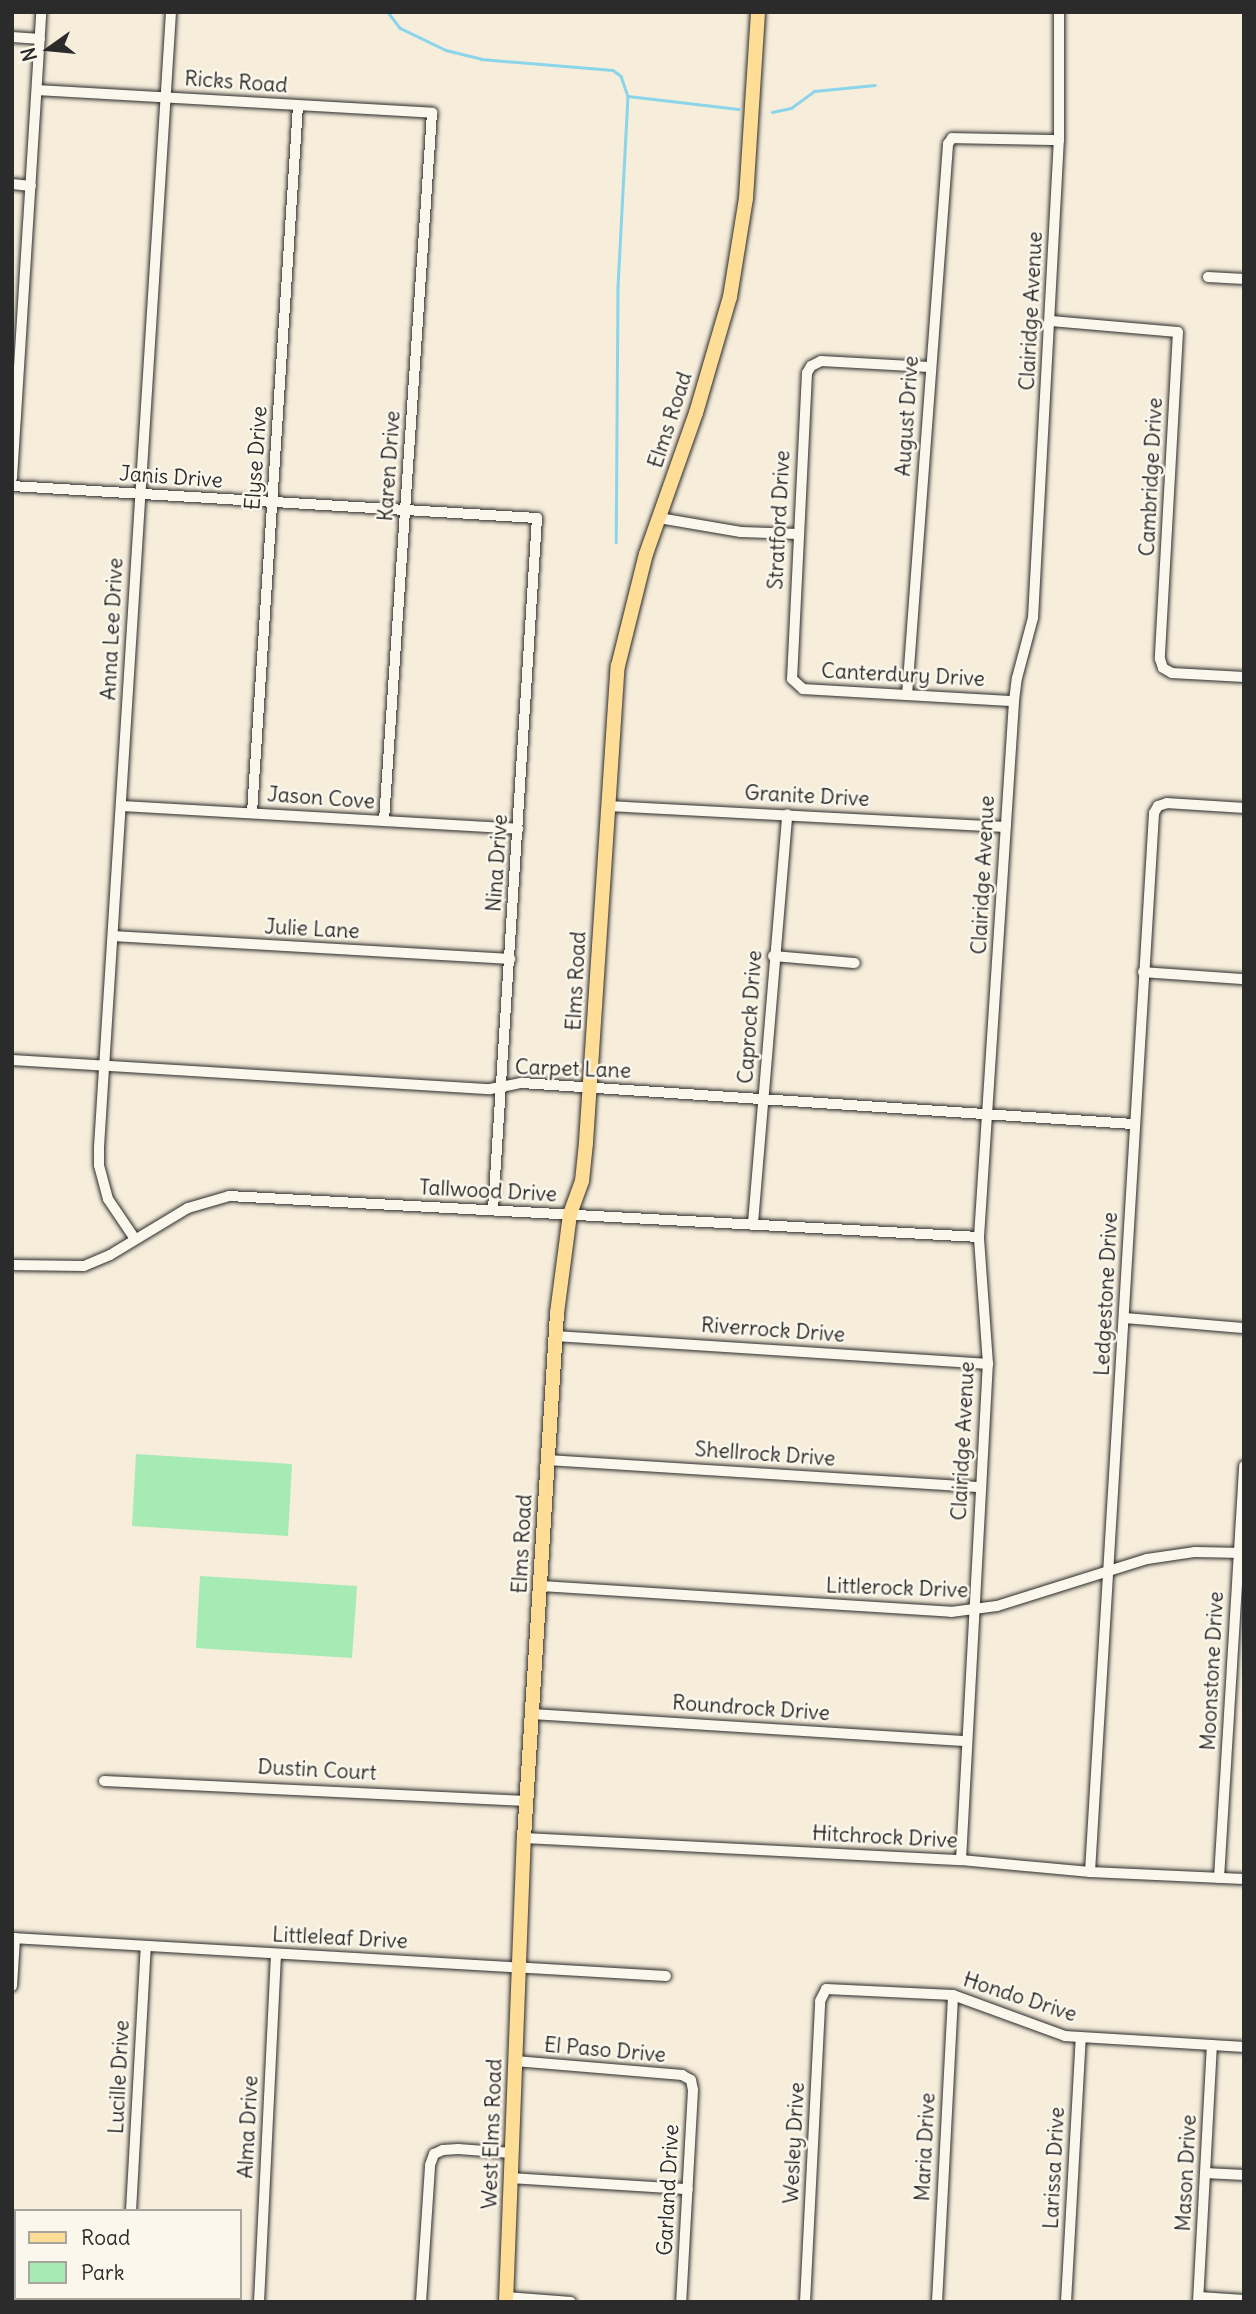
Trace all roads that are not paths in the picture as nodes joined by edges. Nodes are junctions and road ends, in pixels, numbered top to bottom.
1 (41, 12) edge
2 (171, 12) edge
3 (758, 12) edge
4 (1059, 12) edge
5 (12, 37) edge
6 (40, 39) junction
7 (37, 90) junction
8 (166, 97) junction
9 (298, 106) junction
10 (432, 113) joint
11 (1059, 140) junction
12 (12, 184) edge
13 (31, 186) junction
14 (1208, 277) dead end
15 (1244, 279) edge
16 (1051, 321) junction
17 (17, 342) edge
18 (929, 367) junction
19 (12, 478) edge
20 (12, 486) edge
21 (139, 494) junction
22 (272, 503) junction
23 (405, 511) junction
24 (537, 518) joint
25 (659, 519) junction
26 (798, 534) junction
27 (1244, 677) edge
28 (793, 681) joint
29 (907, 695) junction
30 (1014, 701) junction
31 (122, 806) junction
32 (607, 806) junction
33 (1244, 808) edge
34 (252, 813) junction
35 (787, 814) junction
36 (384, 821) junction
37 (1005, 827) junction
38 (518, 829) junction
39 (113, 936) junction
40 (773, 956) junction
41 (510, 959) junction
42 (855, 963) dead end
43 (1143, 972) junction
44 (1244, 979) edge
45 (12, 1060) edge
46 (105, 1066) junction
47 (502, 1087) junction
48 (591, 1087) junction
49 (762, 1100) junction
50 (989, 1115) junction
51 (1133, 1124) junction
52 (493, 1210) junction
53 (570, 1214) junction
54 (752, 1223) junction
55 (979, 1237) junction
56 (135, 1239) junction
57 (12, 1265) edge
58 (1124, 1318) junction
59 (1244, 1328) edge
60 (556, 1336) junction
61 (988, 1364) junction
62 (548, 1460) junction
63 (1244, 1466) edge
64 (980, 1487) junction
65 (1241, 1553) edge
66 (1109, 1572) junction
67 (541, 1586) junction
68 (974, 1610) junction
69 (533, 1714) junction
70 (966, 1741) junction
71 (104, 1781) dead end
72 (527, 1801) junction
73 (524, 1838) junction
74 (961, 1860) junction
75 (1090, 1872) junction
76 (1219, 1878) junction
77 (1244, 1879) edge
78 (14, 1938) edge
79 (146, 1946) junction
80 (276, 1954) junction
81 (518, 1968) junction
82 (666, 1976) dead end
83 (12, 1986) edge
84 (826, 1989) joint
85 (953, 1995) junction
86 (1081, 2037) junction
87 (1212, 2045) junction
88 (1244, 2047) edge
89 (515, 2061) junction
90 (691, 2080) joint
91 (512, 2153) junction
92 (1205, 2174) junction
93 (1244, 2175) edge
94 (511, 2178) junction
95 (688, 2189) junction
96 (131, 2209) edge
97 (506, 2299) edge
98 (1198, 2300) edge
99 (1244, 2300) edge
100 (259, 2302) edge
101 (421, 2302) edge
102 (572, 2302) edge
103 (681, 2302) edge
104 (804, 2302) edge
105 (937, 2302) edge
106 (1066, 2302) edge

1 - 6 street
2 - 8 street, Anna Lee Drive
3 - 25 main road, Elms Road
4 - 11 street, Clairidge Avenue
5 - 6 street
6 - 7 street
7 - 8 street, Ricks Road
7 - 13 street
8 - 9 street, Ricks Road
8 - 21 street, Anna Lee Drive
9 - 10 street, Ricks Road
9 - 22 street, Elyse Drive
10 - 23 street, Karen Drive
11 - 16 street, Clairidge Avenue
11 - 18 street, August Drive
12 - 13 street
13 - 17 street
14 - 15 street
16 - 27 street, Cambridge Drive
16 - 30 street, Clairidge Avenue
17 - 19 street
18 - 26 street, Stratford Drive
18 - 29 street, August Drive
20 - 21 street, Janis Drive
21 - 22 street, Janis Drive
21 - 31 street, Anna Lee Drive
22 - 23 street, Janis Drive
22 - 34 street, Elyse Drive
23 - 24 street, Janis Drive
23 - 36 street, Karen Drive
24 - 38 street, Nina Drive
25 - 26 street
25 - 32 main road, Elms Road
26 - 28 street, Stratford Drive
28 - 29 street, Canterdury Drive
29 - 30 street, Canterdury Drive
30 - 37 street, Clairidge Avenue
31 - 34 street, Jason Cove
31 - 39 street, Anna Lee Drive
32 - 35 street, Granite Drive
32 - 48 main road, Elms Road
33 - 43 street, Ledgestone Drive
34 - 36 street, Jason Cove
35 - 37 street, Granite Drive
35 - 40 street, Caprock Drive
36 - 38 street, Jason Cove
37 - 50 street, Clairidge Avenue
38 - 41 street, Nina Drive
39 - 41 street, Julie Lane
39 - 46 street, Anna Lee Drive
40 - 42 street
40 - 49 street, Caprock Drive
41 - 47 street, Nina Drive
43 - 44 street
43 - 51 street, Ledgestone Drive
45 - 46 street, Carpet Lane
46 - 47 street, Carpet Lane
46 - 56 street, Anna Lee Drive
47 - 48 street, Carpet Lane
47 - 52 street, Nina Drive
48 - 49 street, Carpet Lane
48 - 53 main road, Elms Road
49 - 50 street, Carpet Lane
49 - 54 street, Caprock Drive
50 - 51 street, Carpet Lane
50 - 55 street, Clairidge Avenue
51 - 58 street, Ledgestone Drive
52 - 53 street, Tallwood Drive
52 - 56 street, Tallwood Drive
53 - 54 street, Tallwood Drive
53 - 60 main road, Elms Road
54 - 55 street, Tallwood Drive
55 - 61 street, Clairidge Avenue
56 - 57 street, Tallwood Drive
58 - 59 street
58 - 66 street, Ledgestone Drive
60 - 61 street, Riverrock Drive
60 - 62 main road, Elms Road
61 - 64 street, Clairidge Avenue
62 - 64 street, Shellrock Drive
62 - 67 main road, Elms Road
63 - 65 street, Moonstone Drive
64 - 68 street, Clairidge Avenue
65 - 66 street, Littlerock Drive
65 - 76 street, Moonstone Drive
66 - 68 street, Littlerock Drive
66 - 75 street, Ledgestone Drive
67 - 68 street, Littlerock Drive
67 - 69 main road, Elms Road
68 - 70 street, Clairidge Avenue
69 - 70 street, Roundrock Drive
69 - 72 main road, Elms Road
70 - 74 street
71 - 72 street, Dustin Court
72 - 73 main road, Elms Road
73 - 74 street, Hitchrock Drive
73 - 81 main road, Elms Road
74 - 75 street, Hitchrock Drive
75 - 76 street, Hitchrock Drive
76 - 77 street, Hitchrock Drive
78 - 79 street, Littleleaf Drive
78 - 83 street
79 - 80 street, Littleleaf Drive
79 - 96 street, Lucille Drive
80 - 81 street, Littleleaf Drive
80 - 100 street, Alma Drive
81 - 82 street, Littleleaf Drive
81 - 89 main road, West Elms Road
84 - 85 street, Hondo Drive
84 - 104 street, Wesley Drive
85 - 86 street, Hondo Drive
85 - 105 street, Maria Drive
86 - 87 street, Hondo Drive
86 - 106 street, Larissa Drive
87 - 88 street, Hondo Drive
87 - 92 street, Mason Drive
89 - 90 street, El Paso Drive
89 - 91 main road, West Elms Road
90 - 95 street, Garland Drive
91 - 94 main road, West Elms Road
91 - 101 street
92 - 93 street
92 - 98 street, Mason Drive
94 - 95 street
94 - 97 main road, West Elms Road
95 - 103 street, Garland Drive
97 - 102 street
98 - 99 street

